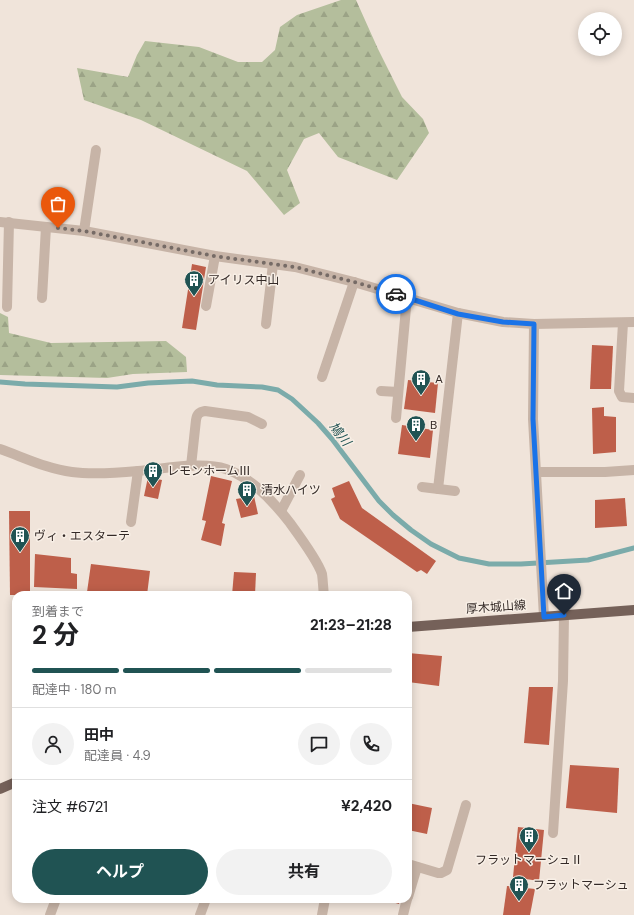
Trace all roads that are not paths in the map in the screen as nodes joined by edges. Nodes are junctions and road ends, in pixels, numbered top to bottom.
1 (96, 150) dead end
2 (4, 222) edge
3 (46, 227) junction
4 (84, 231) junction
5 (214, 256) junction
6 (273, 264) junction
7 (354, 282) junction
8 (407, 297) junction
9 (42, 298) dead end
10 (206, 306) dead end
11 (7, 307) dead end
12 (458, 314) junction
13 (634, 322) edge
14 (623, 323) junction
15 (266, 324) dead end
16 (534, 324) junction
17 (322, 377) dead end
18 (381, 391) dead end
19 (398, 392) junction
20 (634, 398) edge
21 (396, 418) dead end
22 (262, 424) dead end
23 (0, 448) edge
24 (191, 466) junction
25 (634, 470) edge
26 (138, 471) junction
27 (537, 472) junction
28 (300, 475) dead end
29 (422, 487) dead end
30 (438, 489) junction
31 (455, 491) dead end
32 (281, 511) junction
33 (131, 522) dead end
34 (323, 591) edge
35 (634, 610) edge
36 (564, 615) junction
37 (544, 617) junction
38 (412, 627) edge
39 (12, 784) edge
40 (0, 789) edge
41 (466, 805) dead end
42 (553, 833) dead end
43 (412, 866) edge
44 (54, 903) edge
45 (204, 903) edge
46 (324, 903) edge
47 (407, 903) edge
48 (50, 915) edge
49 (200, 915) edge
50 (322, 915) edge
51 (403, 915) edge

1 - 4 street
2 - 3 street
2 - 11 street
3 - 4 street
3 - 9 street
4 - 5 street
5 - 6 street
5 - 10 street
6 - 7 street
6 - 15 street
7 - 8 street
7 - 17 street
8 - 12 street
8 - 19 street
12 - 16 street
12 - 30 street
13 - 14 street
14 - 16 street
14 - 20 street
16 - 27 street
18 - 19 street
19 - 21 street
22 - 24 street
23 - 26 street
24 - 26 street
24 - 32 street
25 - 27 street
26 - 33 street
27 - 37 street
28 - 32 street
29 - 30 street
30 - 31 street
32 - 34 street
35 - 36 main road, 厚木城山線
36 - 37 main road, 厚木城山線
36 - 42 street
37 - 38 main road, 厚木城山線
39 - 40 main road
41 - 43 street
44 - 48 street
45 - 49 street
46 - 50 street
47 - 51 street

